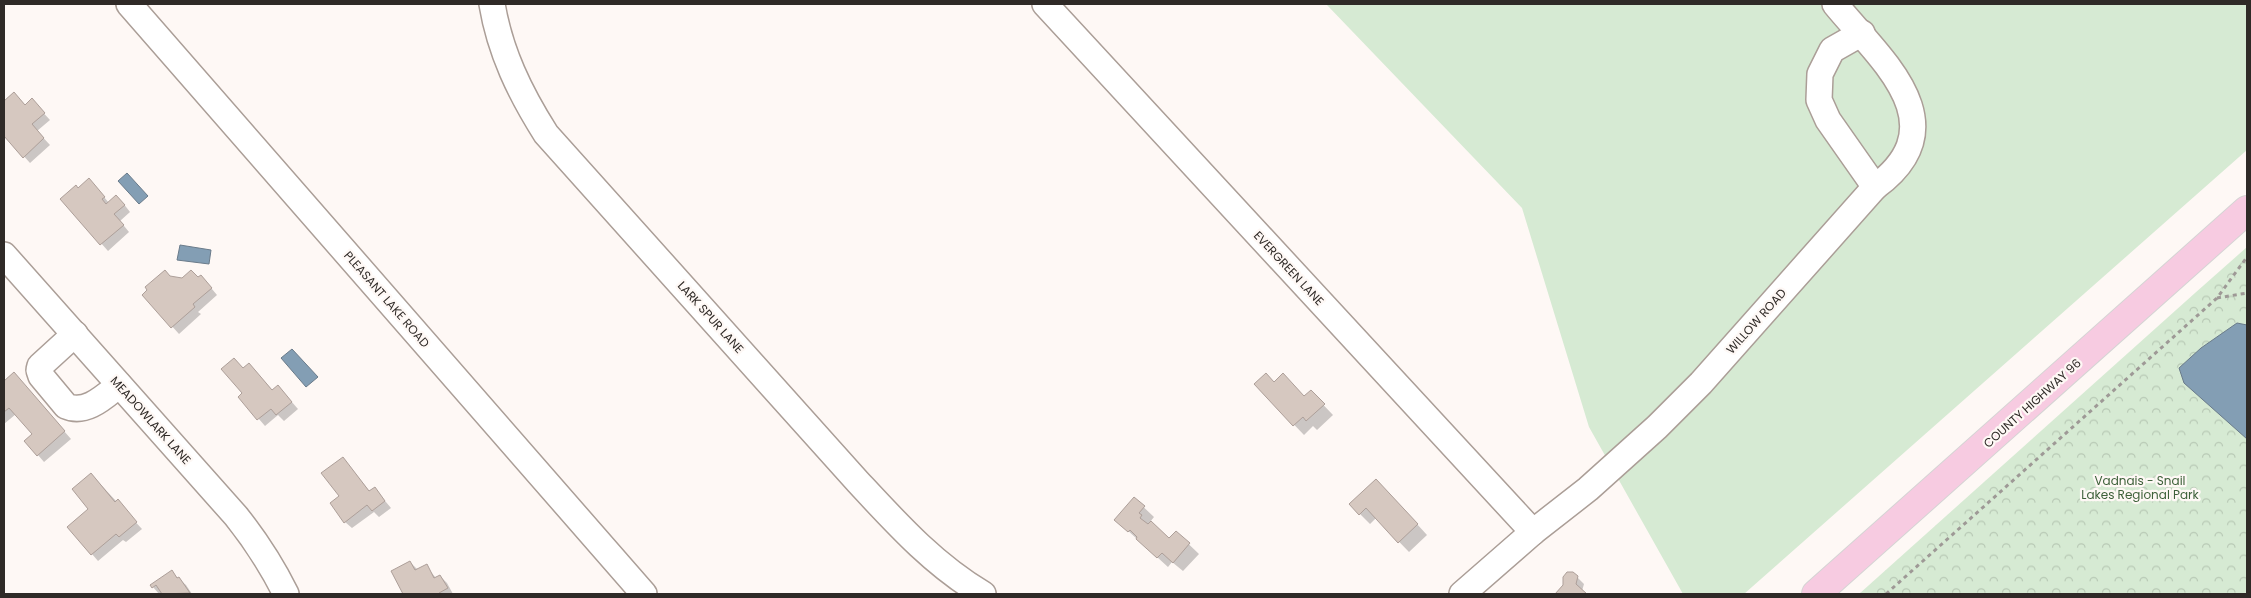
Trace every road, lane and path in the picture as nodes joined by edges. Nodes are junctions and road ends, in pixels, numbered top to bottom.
1 (129, 4) edge
2 (492, 4) edge
3 (1045, 4) edge
4 (1835, 4) edge
5 (1862, 33) junction
6 (1875, 187) junction
7 (2247, 210) edge
8 (4, 255) edge
9 (2247, 257) edge
10 (2247, 293) edge
11 (2216, 298) junction
12 (75, 334) junction
13 (119, 384) junction
14 (1533, 532) junction
15 (286, 594) edge
16 (644, 594) edge
17 (983, 594) edge
18 (1462, 594) edge
19 (1816, 594) edge
20 (1886, 594) edge

1 - 16 street, PLEASANT LAKE ROAD
2 - 17 street, LARK SPUR LANE
3 - 14 street, EVERGREEN LANE
4 - 5 street, WILLOW ROAD
5 - 6 street, WILLOW ROAD
5 - 6 street
6 - 14 street, WILLOW ROAD
7 - 19 main road, COUNTY HIGHWAY 96
8 - 12 street, MEADOWLARK LANE
9 - 11 path
10 - 11 path
11 - 20 path
12 - 13 street, MEADOWLARK LANE
12 - 13 street
13 - 15 street, MEADOWLARK LANE
14 - 18 street, WILLOW ROAD

